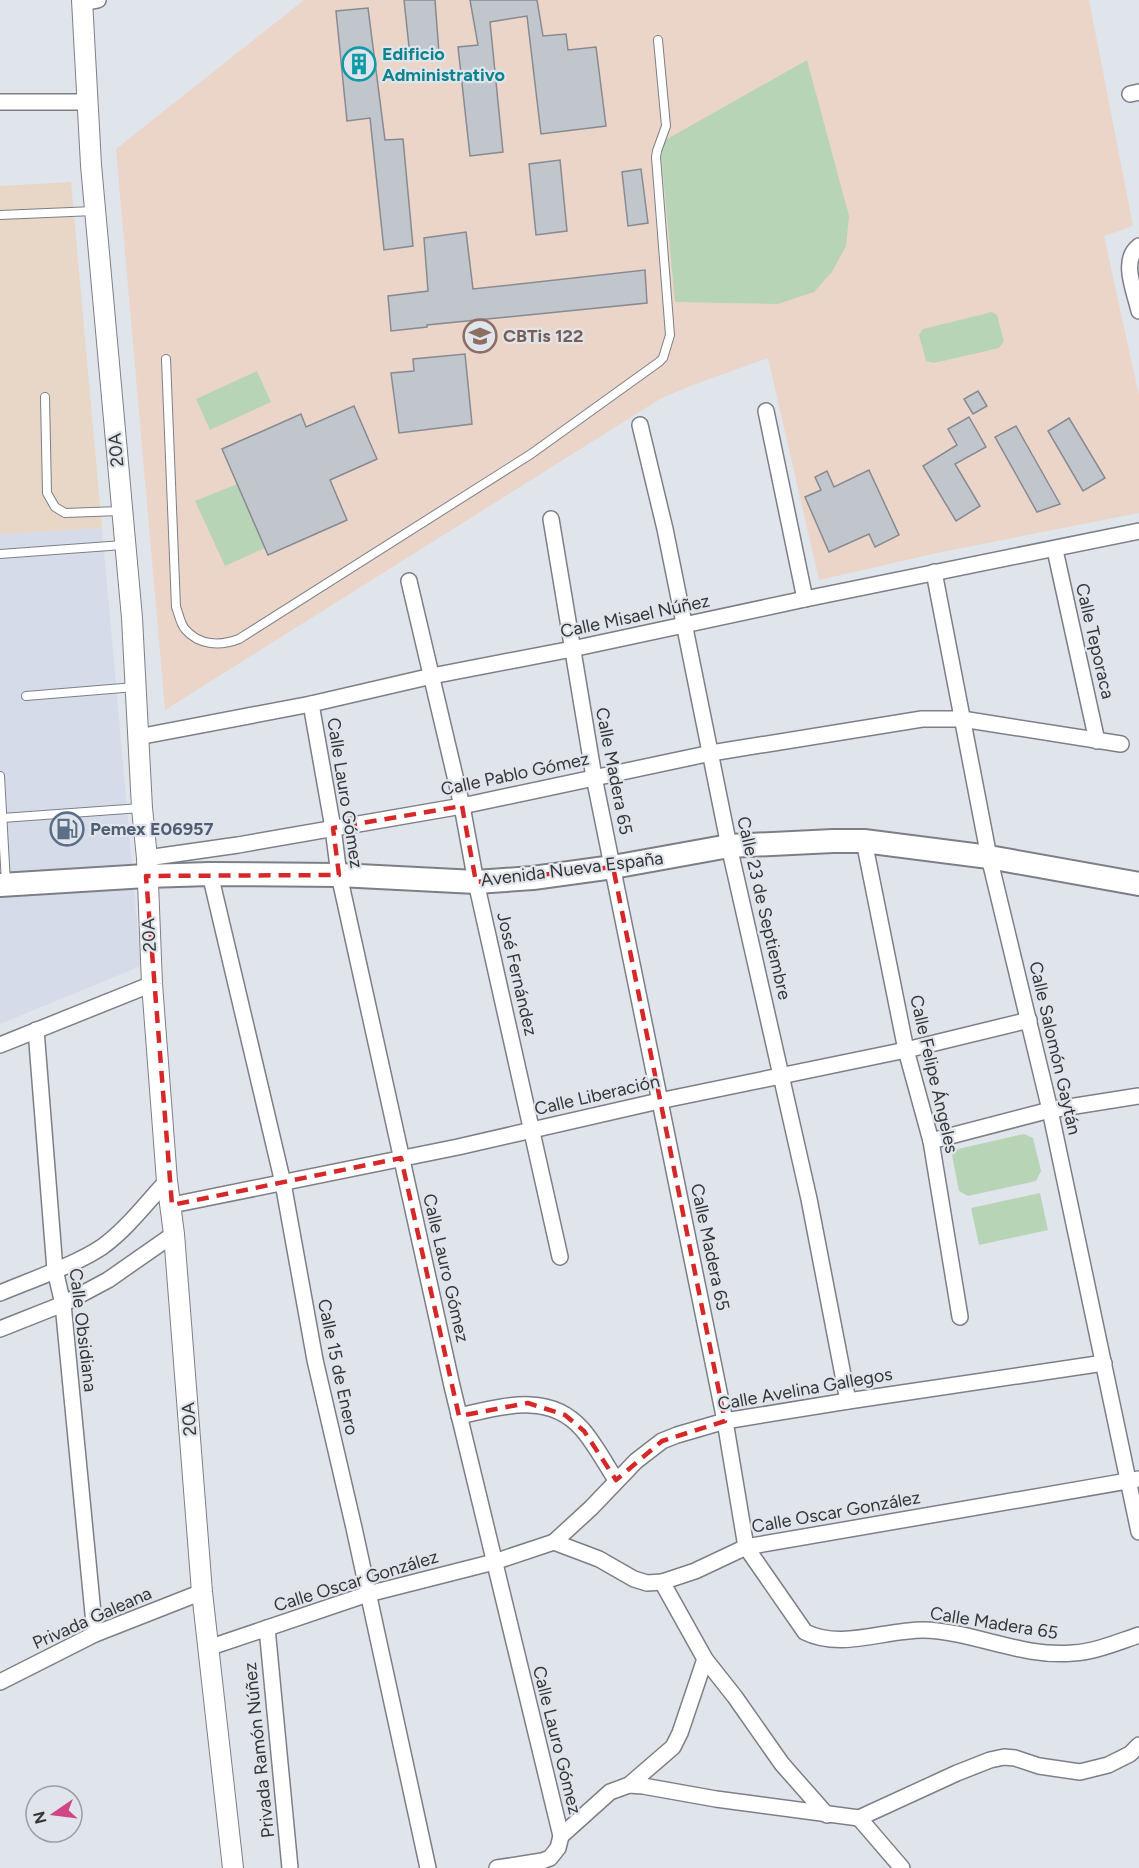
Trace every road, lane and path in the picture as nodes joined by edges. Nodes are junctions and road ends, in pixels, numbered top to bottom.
1 (87, 1) edge
2 (658, 40) dead end
3 (0, 102) edge
4 (88, 102) junction
5 (95, 211) junction
6 (0, 215) edge
7 (1137, 247) edge
8 (1139, 311) edge
9 (166, 360) dead end
10 (45, 397) dead end
11 (766, 411) dead end
12 (640, 425) dead end
13 (122, 511) junction
14 (550, 519) dead end
15 (1139, 531) edge
16 (125, 545) junction
17 (1055, 550) junction
18 (0, 554) edge
19 (934, 572) junction
20 (409, 581) dead end
21 (805, 599) junction
22 (685, 626) junction
23 (572, 650) junction
24 (432, 676) junction
25 (135, 687) junction
26 (26, 696) dead end
27 (311, 704) junction
28 (962, 719) junction
29 (138, 737) junction
30 (1097, 741) junction
31 (1120, 744) dead end
32 (711, 753) junction
33 (0, 776) edge
34 (594, 777) junction
35 (462, 806) junction
36 (142, 808) junction
37 (2, 818) junction
38 (333, 828) junction
39 (864, 841) junction
40 (729, 846) junction
41 (989, 857) junction
42 (147, 867) junction
43 (613, 867) junction
44 (210, 874) junction
45 (339, 875) junction
46 (476, 882) junction
47 (3, 885) edge
48 (1138, 889) edge
49 (152, 984) junction
50 (1029, 1020) junction
51 (36, 1030) junction
52 (0, 1045) edge
53 (906, 1050) junction
54 (782, 1076) junction
55 (1139, 1096) edge
56 (659, 1101) junction
57 (1050, 1110) junction
58 (532, 1130) junction
59 (931, 1141) junction
60 (401, 1158) junction
61 (167, 1181) junction
62 (283, 1183) junction
63 (172, 1205) junction
64 (174, 1234) junction
65 (560, 1257) dead end
66 (55, 1270) junction
67 (0, 1293) edge
68 (63, 1304) junction
69 (960, 1317) dead end
70 (0, 1329) edge
71 (1104, 1363) junction
72 (848, 1401) junction
73 (459, 1416) junction
74 (725, 1421) junction
75 (616, 1480) junction
76 (1134, 1480) edge
77 (1139, 1532) edge
78 (554, 1542) junction
79 (746, 1547) junction
80 (494, 1562) junction
81 (662, 1581) junction
82 (202, 1592) junction
83 (368, 1594) junction
84 (267, 1628) junction
85 (95, 1634) junction
86 (1139, 1635) edge
87 (208, 1648) junction
88 (705, 1659) junction
89 (0, 1682) edge
90 (1139, 1745) edge
91 (629, 1785) junction
92 (827, 1815) junction
93 (859, 1818) junction
94 (561, 1836) junction
95 (233, 1868) edge
96 (290, 1868) edge
97 (428, 1868) edge
98 (497, 1868) edge
99 (902, 1868) edge

1 - 4 street, 20A
2 - 9 lane
3 - 4 street
4 - 5 street, 20A
5 - 6 lane
5 - 13 street, 20A
7 - 8 street
10 - 13 lane
11 - 21 street
12 - 22 street, Calle 23 de Septiembre
13 - 16 street, 20A
14 - 23 street, Calle Madera 65
15 - 17 street, Calle Misael Núñez
16 - 18 lane
16 - 25 street, 20A
17 - 19 street, Calle Misael Núñez
17 - 30 street, Calle Teporaca
19 - 21 street, Calle Misael Núñez
19 - 28 street, Calle Salomón Gaytán
20 - 24 street, José Fernández
21 - 22 street, Calle Misael Núñez
22 - 23 street, Calle Misael Núñez
22 - 32 street, Calle 23 de Septiembre
23 - 24 street, Calle Misael Núñez
23 - 34 street, Calle Madera 65
24 - 27 street, Calle Misael Núñez
24 - 35 street, José Fernández
25 - 26 lane
25 - 29 street, 20A
27 - 29 street, Calle Misael Núñez
27 - 38 street, Calle Lauro Gómez
28 - 30 street
28 - 32 street, Calle Pablo Gómez
28 - 41 street, Calle Salomón Gaytán
29 - 36 street, 20A
30 - 31 street
32 - 34 street, Calle Pablo Gómez
32 - 40 street, Calle 23 de Septiembre
33 - 37 lane
34 - 35 street, Calle Pablo Gómez
34 - 43 street, Calle Madera 65
35 - 38 street, Calle Pablo Gómez
35 - 46 street, José Fernández
36 - 37 lane
36 - 42 street, 20A
37 - 47 lane
38 - 42 street, Calle Pablo Gómez
38 - 45 street, Calle Lauro Gómez
39 - 40 main road, Avenida Nueva España
39 - 41 main road, Avenida Nueva España
39 - 53 street, Calle Felipe Ángeles
40 - 43 main road, Avenida Nueva España
40 - 54 street, Calle 23 de Septiembre
41 - 48 main road, Avenida Nueva España
41 - 50 street, Calle Salomón Gaytán
42 - 44 main road, Avenida Nueva España
42 - 47 main road, Avenida Nueva España
42 - 49 street, 20A
43 - 46 main road, Avenida Nueva España
43 - 56 street, Calle Madera 65
44 - 45 main road, Avenida Nueva España
44 - 62 street, Calle 15 de Enero
45 - 46 main road, Avenida Nueva España
45 - 60 street, Calle Lauro Gómez
46 - 58 street, José Fernández
49 - 51 street
49 - 61 street, 20A
50 - 53 street, Calle Liberación
50 - 57 street, Calle Salomón Gaytán
51 - 52 street
51 - 66 street, Calle Obsidiana
53 - 54 street, Calle Liberación
53 - 59 street, Calle Felipe Ángeles
54 - 56 street, Calle Liberación
54 - 72 street, Calle 23 de Septiembre
55 - 57 street
56 - 58 street, Calle Liberación
56 - 74 street, Calle Madera 65
57 - 59 street
57 - 71 street, Calle Salomón Gaytán
58 - 60 street, Calle Liberación
58 - 65 street, José Fernández
59 - 69 street, Calle Felipe Ángeles
60 - 62 street, Calle Liberación
60 - 73 street, Calle Lauro Gómez
61 - 63 street, 20A
61 - 66 street
62 - 63 street, Calle Liberación
62 - 83 street, Calle 15 de Enero
63 - 64 street, 20A
64 - 68 street
64 - 82 street, 20A
66 - 67 street
66 - 68 street, Calle Obsidiana
68 - 70 street
68 - 85 street, Calle Obsidiana
71 - 72 street, Calle Avelina Gallegos
71 - 76 street, Calle Salomón Gaytán
72 - 74 street, Calle Avelina Gallegos
73 - 75 street
73 - 80 street, Calle Lauro Gómez
74 - 75 street, Calle Avelina Gallegos
74 - 79 street, Calle Madera 65
75 - 78 street, Calle Avelina Gallegos
76 - 77 street, Calle Salomón Gaytán
76 - 79 street, Calle Oscar González
78 - 80 street, Calle Oscar González
78 - 81 street, Calle Oscar González
79 - 81 street, Calle Oscar González
79 - 86 street, Calle Madera 65
80 - 83 street, Calle Oscar González
80 - 94 street, Calle Lauro Gómez
81 - 88 street
82 - 85 street, Privada Galeana
82 - 87 street, 20A
83 - 84 street, Calle Oscar González
83 - 97 street, Calle 15 de Enero
84 - 87 street, Calle Oscar González
84 - 96 street, Privada Ramón Núñez
85 - 89 street, Privada Galeana
87 - 95 street, 20A
88 - 91 street
88 - 92 street
90 - 93 street
91 - 92 street
91 - 94 street
92 - 93 street
93 - 99 street
94 - 98 street

